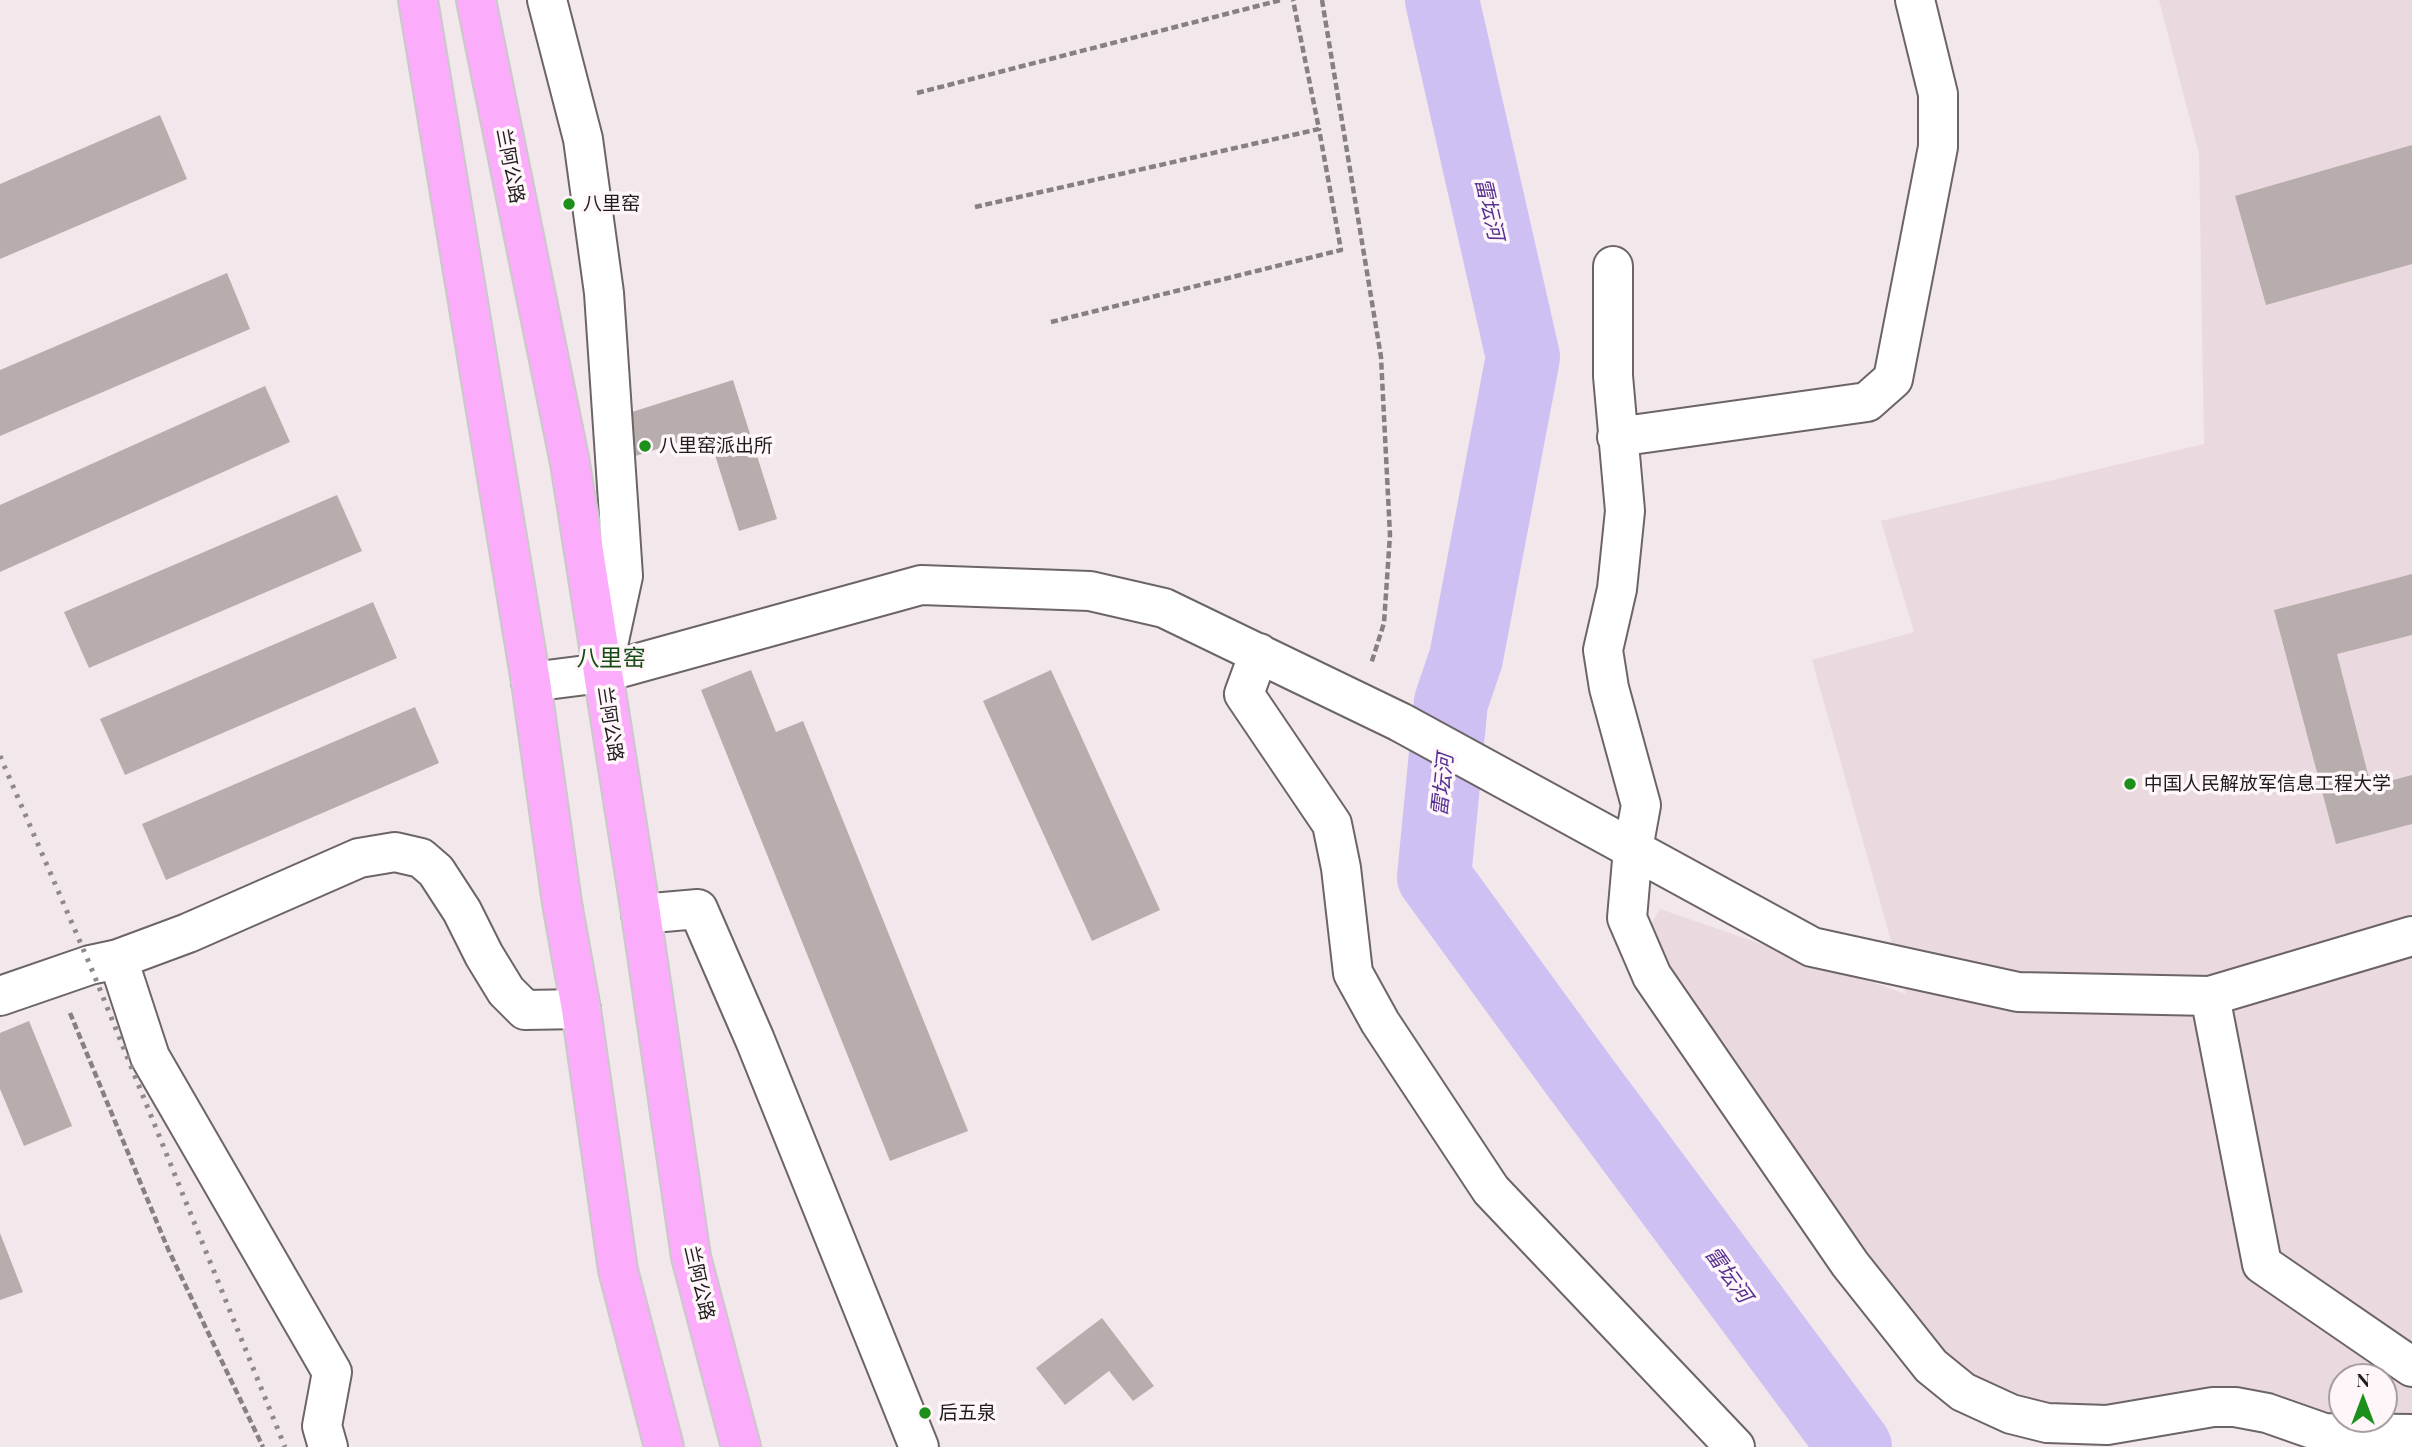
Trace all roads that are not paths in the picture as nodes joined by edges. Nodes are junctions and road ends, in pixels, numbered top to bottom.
1 (418, 0) edge
2 (476, 0) edge
3 (547, 0) edge
4 (1915, 0) edge
5 (1613, 266) dead end
6 (1617, 437) junction
7 (1259, 653) junction
8 (602, 673) junction
9 (531, 682) junction
10 (1633, 849) junction
11 (641, 914) junction
12 (2412, 936) edge
13 (118, 958) junction
14 (0, 996) edge
15 (2210, 996) junction
16 (580, 1009) junction
17 (2412, 1367) edge
18 (2412, 1434) edge
19 (328, 1447) edge
20 (664, 1447) edge
21 (741, 1447) edge
22 (919, 1447) edge
23 (1735, 1447) edge

1 - 9 highway
2 - 8 highway, 兰阿公路
3 - 8 street
4 - 6 street
5 - 6 street
6 - 10 street
7 - 8 street
7 - 10 street
7 - 23 street
8 - 9 street
8 - 11 highway, 兰阿公路
9 - 16 highway
10 - 15 street
10 - 18 street
11 - 21 highway, 兰阿公路
11 - 22 street
12 - 15 street
13 - 14 street
13 - 16 street
13 - 19 street
15 - 17 street
16 - 20 highway

